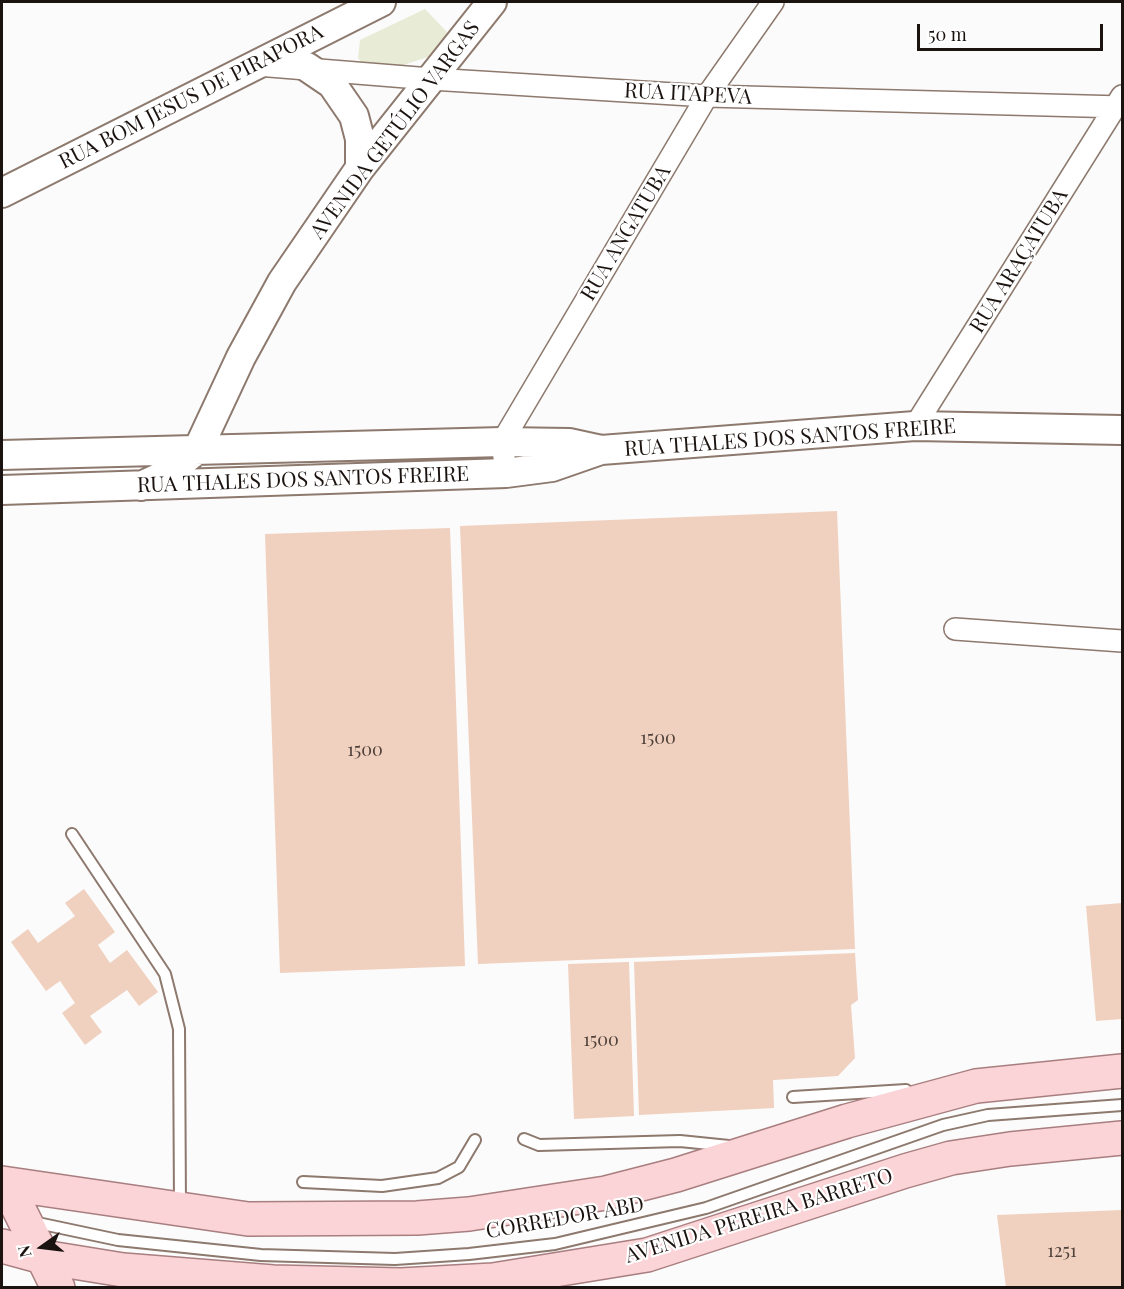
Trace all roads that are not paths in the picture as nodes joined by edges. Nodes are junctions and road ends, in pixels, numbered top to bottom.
1 (381, 2) edge
2 (492, 2) edge
3 (773, 2) edge
4 (254, 64) junction
5 (308, 67) junction
6 (431, 79) junction
7 (707, 96) junction
8 (1120, 103) edge
9 (360, 168) junction
10 (2, 193) edge
11 (915, 426) junction
12 (1122, 430) edge
13 (502, 442) junction
14 (198, 449) junction
15 (601, 450) junction
16 (2, 455) edge
17 (506, 473) junction
18 (141, 486) junction
19 (2, 490) edge
20 (955, 629) dead end
21 (1122, 641) edge
22 (72, 834) dead end
23 (1122, 1071) edge
24 (975, 1086) junction
25 (793, 1097) dead end
26 (1122, 1105) edge
27 (1122, 1138) edge
28 (524, 1139) dead end
29 (476, 1140) dead end
30 (763, 1149) junction
31 (303, 1182) dead end
32 (4, 1184) edge
33 (180, 1210) junction
34 (13, 1228) edge
35 (43, 1257) junction
36 (120, 1279) edge
37 (58, 1287) edge

1 - 4 street, RUA BOM JESUS DE PIRAPORA
2 - 6 street, AVENIDA GETÚLIO VARGAS
3 - 7 street, RUA ANGATUBA
4 - 5 street, RUA ITAPEVA
4 - 10 street, RUA BOM JESUS DE PIRAPORA
5 - 6 street, RUA ITAPEVA
5 - 9 street
6 - 7 street, RUA ITAPEVA
6 - 9 street, AVENIDA GETÚLIO VARGAS
7 - 8 street, RUA ITAPEVA
7 - 13 street, RUA ANGATUBA
8 - 11 street, RUA ARAÇATUBA
9 - 14 street, AVENIDA GETÚLIO VARGAS
11 - 12 street, RUA THALES DOS SANTOS FREIRE
11 - 15 street, RUA THALES DOS SANTOS FREIRE
13 - 14 street, RUA THALES DOS SANTOS FREIRE
13 - 15 street, RUA THALES DOS SANTOS FREIRE
13 - 17 street
14 - 16 street, RUA THALES DOS SANTOS FREIRE
14 - 18 street
15 - 17 street, RUA THALES DOS SANTOS FREIRE
17 - 18 street, RUA THALES DOS SANTOS FREIRE
18 - 19 street, RUA THALES DOS SANTOS FREIRE
20 - 21 street
22 - 33 lane
23 - 24 main road
24 - 25 lane
24 - 30 main road
26 - 34 lane, CORREDOR ABD
27 - 36 main road, AVENIDA PEREIRA BARRETO
28 - 30 lane
29 - 31 lane
30 - 33 main road
32 - 33 main road
32 - 34 main road
34 - 35 main road, AVENIDA PEREIRA BARRETO
35 - 36 main road, AVENIDA PEREIRA BARRETO
35 - 37 main road

